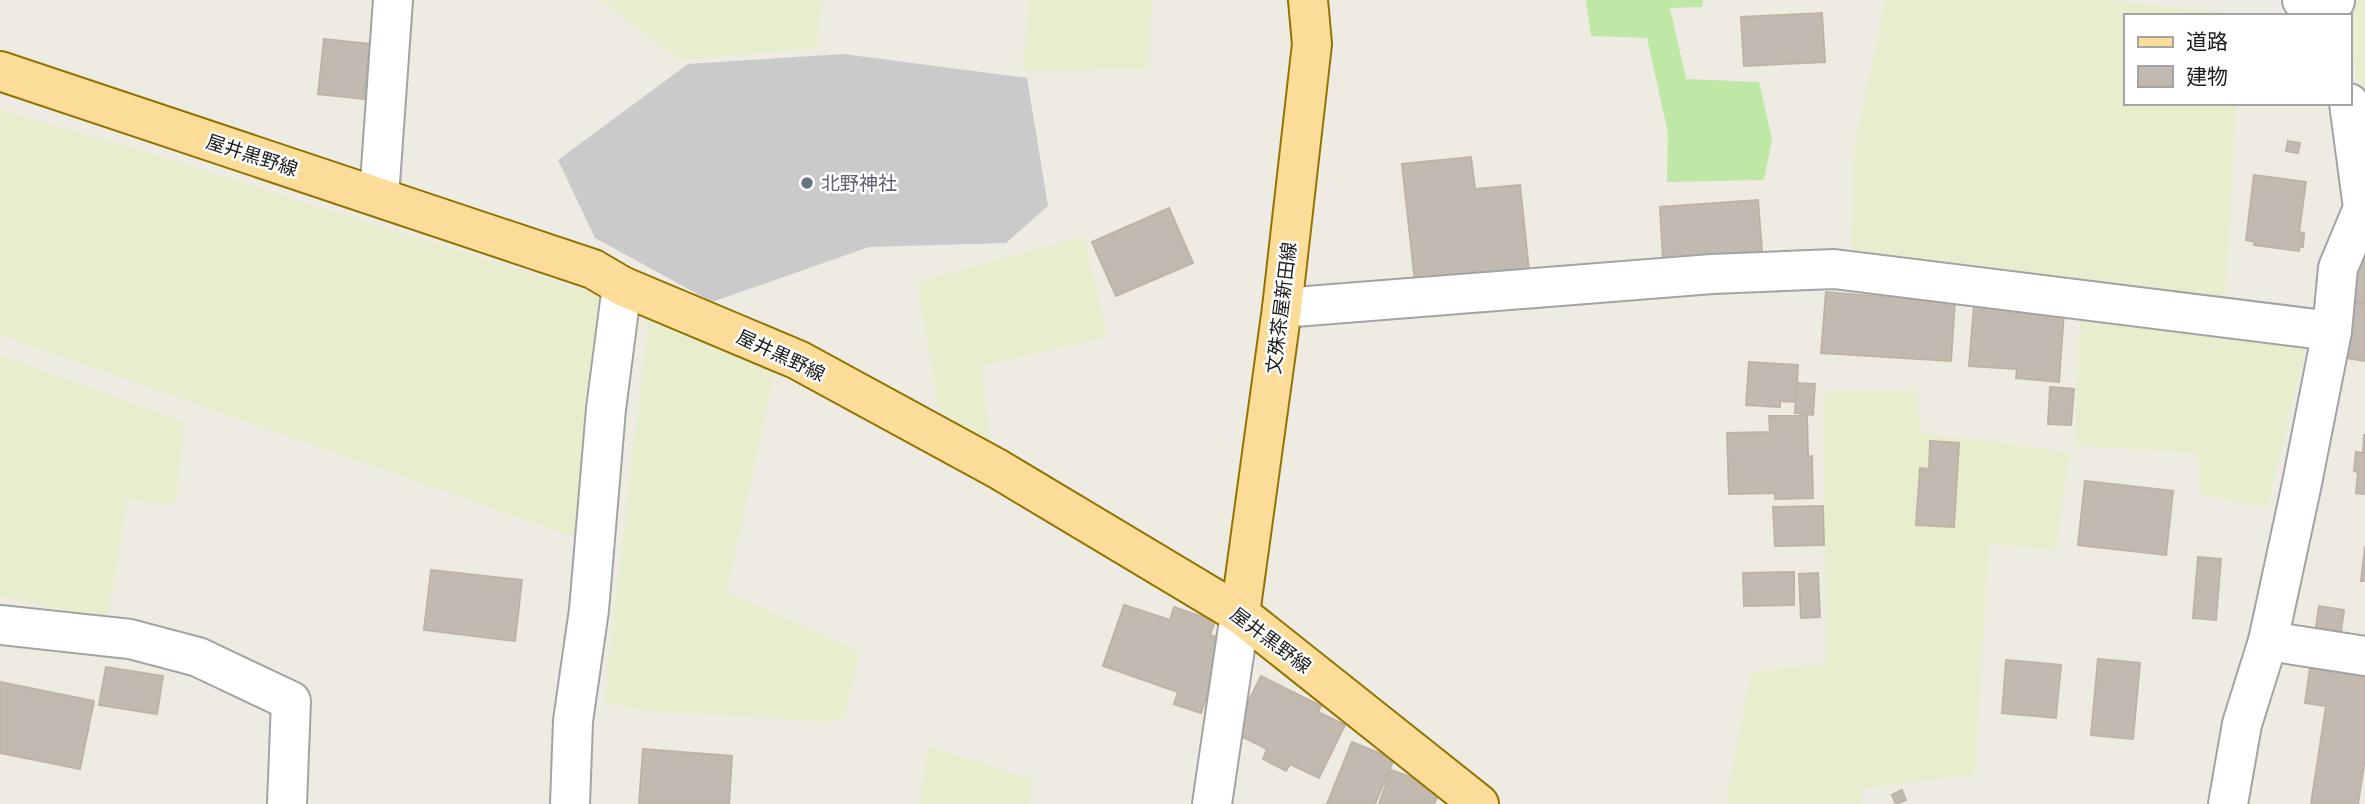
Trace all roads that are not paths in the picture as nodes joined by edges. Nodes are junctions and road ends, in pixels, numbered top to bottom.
1 (393, 0) edge
2 (1308, 0) edge
3 (0, 72) edge
4 (2349, 105) edge
5 (379, 197) junction
6 (2364, 208) edge
7 (622, 286) junction
8 (1282, 308) junction
9 (2332, 331) junction
10 (1240, 614) junction
11 (0, 625) edge
12 (2268, 641) junction
13 (2365, 656) edge
14 (287, 804) edge
15 (570, 804) edge
16 (1212, 804) edge
17 (1479, 804) edge
18 (2228, 804) edge

1 - 5 street
2 - 8 main road, 文殊茶屋新田線
3 - 5 main road, 屋井黒野線
4 - 6 street
5 - 7 main road, 屋井黒野線
6 - 9 street
7 - 10 main road, 屋井黒野線
7 - 15 street
8 - 9 street
8 - 10 main road, 文殊茶屋新田線
9 - 12 street
10 - 16 street
10 - 17 main road, 屋井黒野線
11 - 14 street
12 - 13 street
12 - 18 street

